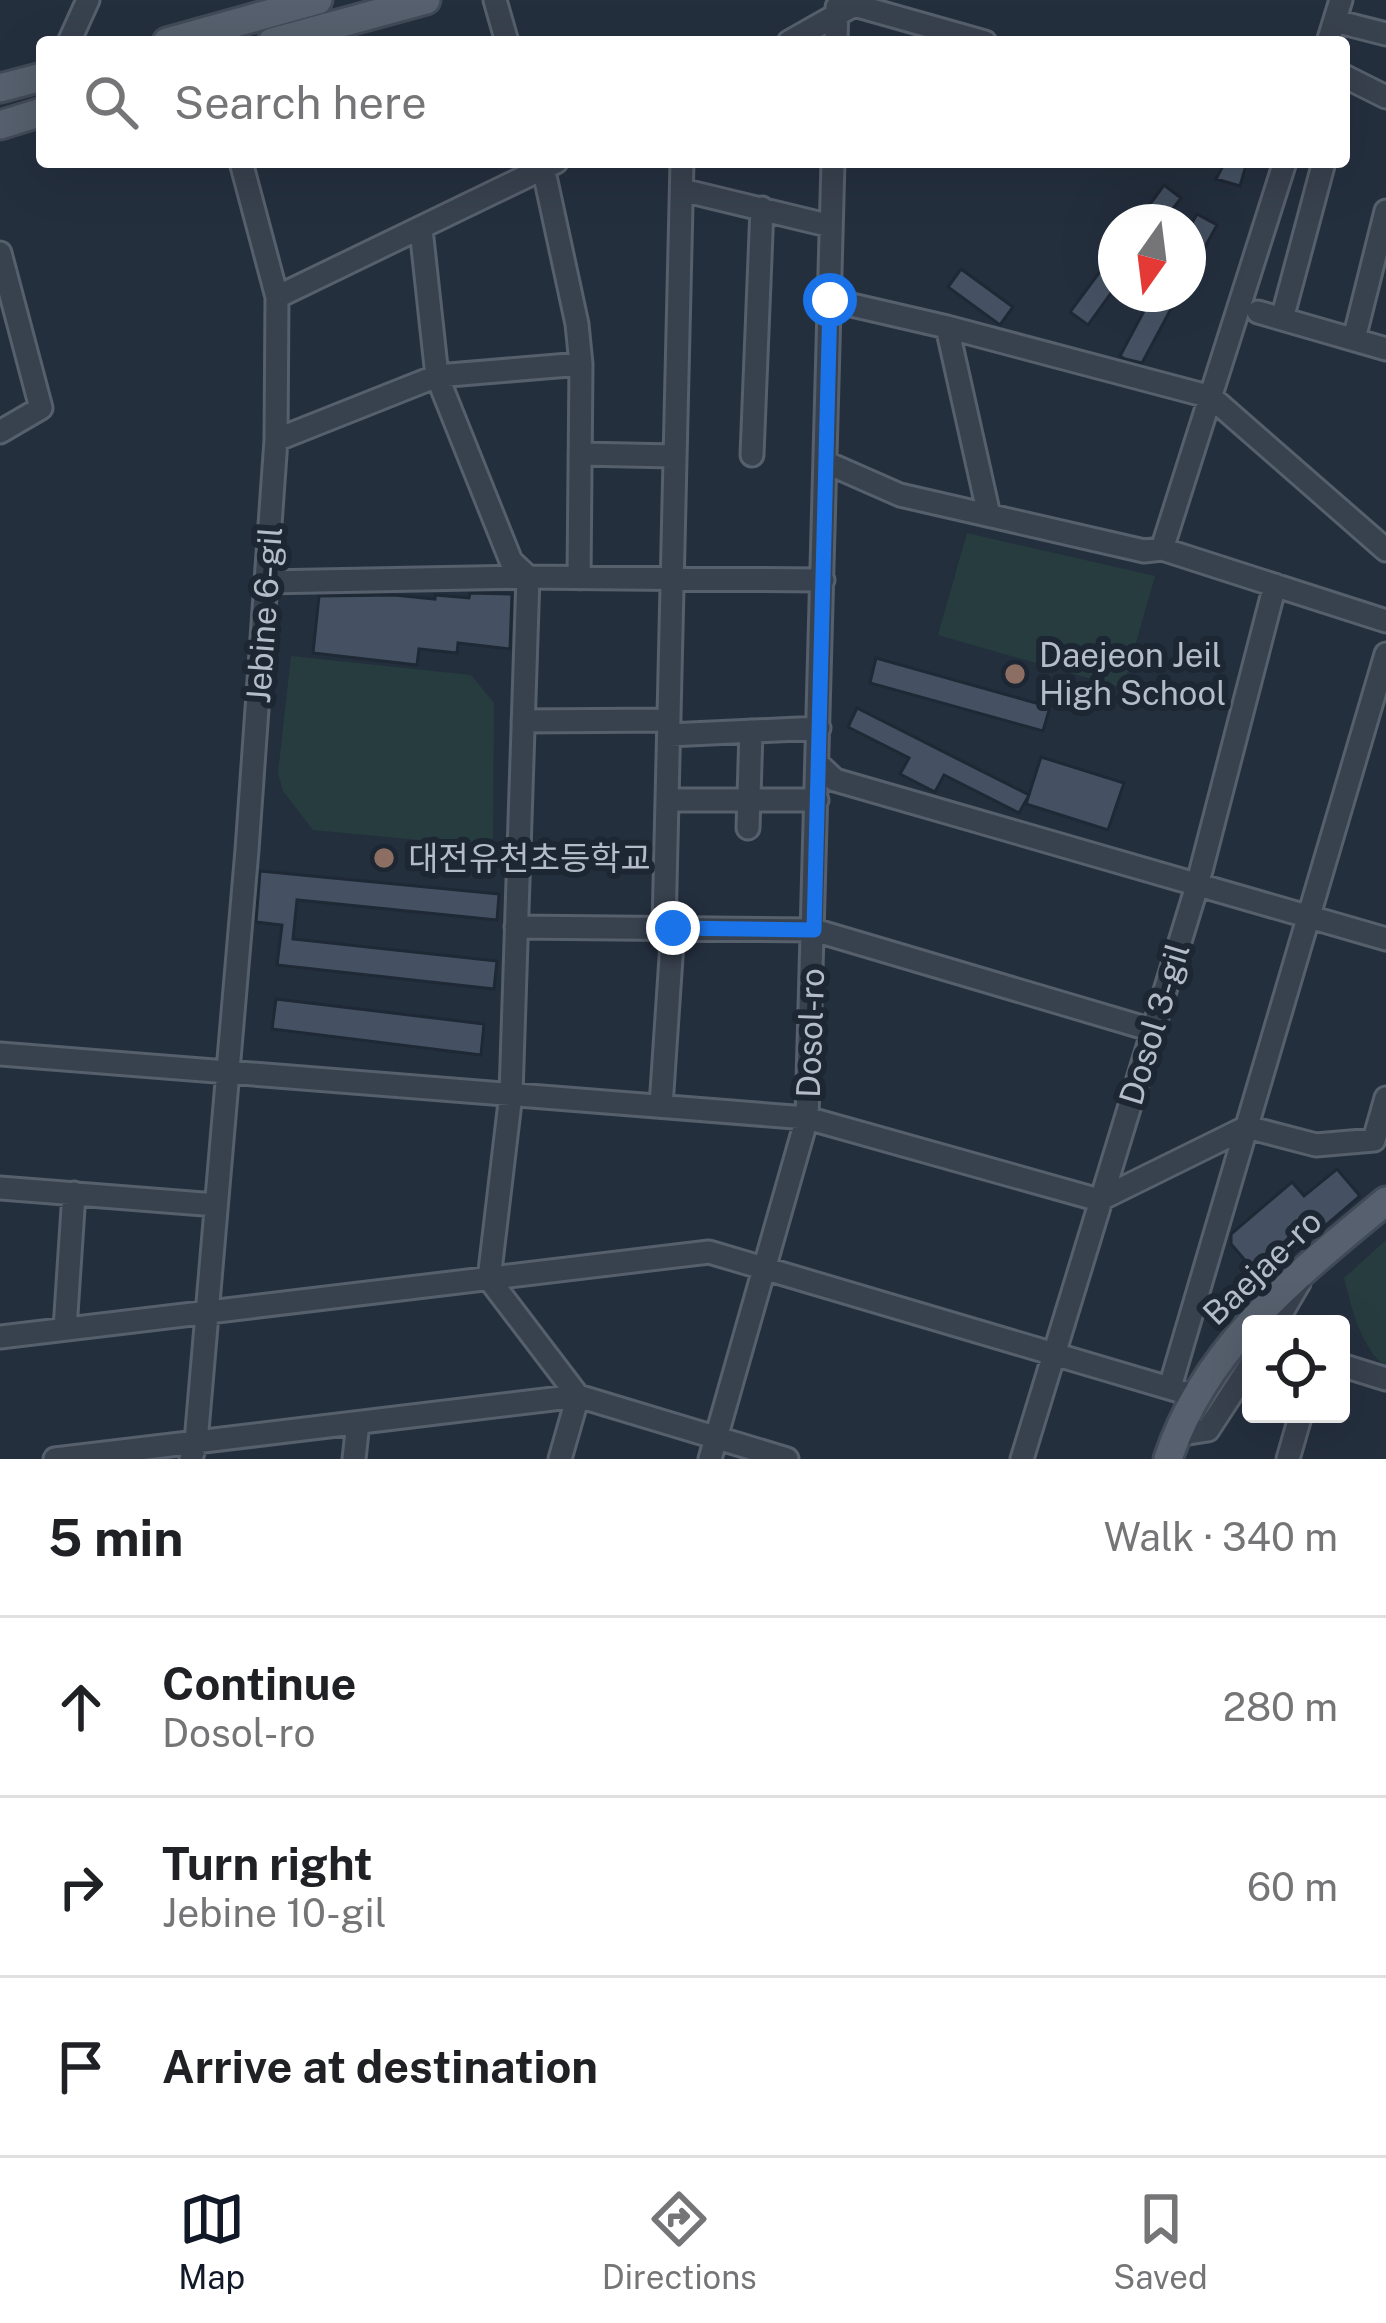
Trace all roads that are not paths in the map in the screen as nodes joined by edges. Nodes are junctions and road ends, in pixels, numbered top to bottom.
1 (88, 0) edge
2 (318, 0) edge
3 (426, 0) edge
4 (495, 0) edge
5 (837, 8) edge
6 (1335, 21) edge
7 (1386, 34) edge
8 (72, 36) edge
9 (189, 36) edge
10 (294, 36) edge
11 (505, 36) edge
12 (797, 36) edge
13 (965, 36) edge
14 (36, 78) edge
15 (1350, 83) edge
16 (0, 88) edge
17 (1386, 97) edge
18 (36, 114) edge
19 (0, 125) edge
20 (243, 168) edge
21 (539, 168) edge
22 (548, 168) edge
23 (682, 168) edge
24 (833, 168) edge
25 (1283, 168) edge
26 (1322, 168) edge
27 (682, 190) junction
28 (762, 208) junction
29 (1386, 211) edge
30 (831, 226) junction
31 (421, 229) junction
32 (0, 254) edge
33 (277, 297) junction
34 (830, 300) junction
35 (1258, 312) dead end
36 (1282, 319) junction
37 (947, 327) junction
38 (1354, 339) junction
39 (1386, 349) edge
40 (581, 364) junction
41 (437, 376) junction
42 (1211, 397) junction
43 (0, 432) edge
44 (276, 440) junction
45 (580, 454) junction
46 (752, 455) dead end
47 (675, 456) junction
48 (825, 462) junction
49 (989, 515) junction
50 (1162, 548) junction
51 (1386, 550) edge
52 (528, 577) junction
53 (579, 578) junction
54 (672, 578) junction
55 (823, 580) junction
56 (266, 581) junction
57 (1275, 585) junction
58 (1386, 621) edge
59 (1386, 654) edge
60 (1380, 698) edge
61 (523, 721) junction
62 (669, 728) junction
63 (819, 728) junction
64 (751, 731) junction
65 (818, 764) junction
66 (667, 800) junction
67 (817, 800) junction
68 (749, 801) junction
69 (748, 828) dead end
70 (1197, 886) junction
71 (1310, 916) junction
72 (516, 927) junction
73 (668, 928) junction
74 (814, 930) junction
75 (1386, 939) edge
76 (1152, 1030) junction
77 (0, 1054) edge
78 (227, 1072) junction
79 (511, 1094) junction
80 (1386, 1098) edge
81 (661, 1106) junction
82 (807, 1118) junction
83 (1247, 1127) junction
84 (1316, 1145) junction
85 (1386, 1150) edge
86 (0, 1187) edge
87 (74, 1193) junction
88 (1099, 1200) junction
89 (1386, 1201) edge
90 (216, 1205) junction
91 (1309, 1264) junction
92 (764, 1268) junction
93 (490, 1279) junction
94 (207, 1314) junction
95 (1281, 1315) edge
96 (65, 1329) junction
97 (0, 1337) edge
98 (1053, 1351) junction
99 (1350, 1368) edge
100 (1242, 1378) edge
101 (1386, 1379) edge
102 (1183, 1392) junction
103 (578, 1396) junction
104 (358, 1423) junction
105 (1298, 1423) edge
106 (1172, 1447) edge
107 (713, 1448) edge
108 (194, 1450) edge
109 (55, 1459) edge
110 (354, 1459) edge
111 (560, 1459) edge
112 (787, 1459) edge
113 (1022, 1459) edge
114 (1288, 1459) edge

1 - 8 street
2 - 9 main road
3 - 10 main road
4 - 11 street
5 - 12 street
5 - 13 street
6 - 7 street
14 - 16 main road
15 - 17 street
18 - 19 main road
20 - 33 street, Jebine 6-gil
21 - 31 street
22 - 40 street
23 - 27 street
24 - 30 street, Dosol-ro
25 - 42 street
26 - 36 street
27 - 28 street
27 - 47 street
28 - 30 street
28 - 46 street
29 - 38 street
30 - 34 street, Dosol-ro
31 - 33 street
31 - 41 street
32 - 43 street
33 - 44 street, Jebine 6-gil
34 - 37 street
34 - 48 street, Dosol-ro
35 - 36 street
36 - 38 street
37 - 42 street
37 - 49 street
38 - 39 street
40 - 41 street
40 - 45 street
41 - 44 street
41 - 52 street
42 - 50 street
42 - 51 street
44 - 56 street, Jebine 6-gil
45 - 47 street
45 - 53 street
47 - 54 street
48 - 49 street
48 - 55 street, Dosol-ro
49 - 50 street
50 - 57 street
52 - 53 street
52 - 56 street
52 - 61 street
53 - 54 street
54 - 55 street
54 - 62 street
55 - 63 street, Dosol-ro
56 - 78 street, Jebine 6-gil
57 - 58 street
57 - 70 street, Dosol 3-gil
59 - 60 street
60 - 71 street
61 - 62 street
61 - 72 street
62 - 64 street
62 - 66 street
63 - 64 street
63 - 65 street, Dosol-ro
64 - 68 street
65 - 67 street, Dosol-ro
65 - 70 street
66 - 68 street
66 - 73 street
67 - 68 street
67 - 74 street, Dosol-ro
68 - 69 street
70 - 71 street
70 - 76 street, Dosol 3-gil
71 - 75 street
71 - 83 street
72 - 73 street
72 - 79 street
73 - 74 street
73 - 81 street
74 - 76 street
74 - 82 street, Dosol-ro
76 - 88 street, Dosol 3-gil
77 - 78 street
78 - 79 street
78 - 90 street, Jebine 6-gil
79 - 81 street
79 - 93 street
80 - 84 street
81 - 82 street
82 - 88 street
82 - 92 street, Dosol-ro
83 - 84 street
83 - 88 street
83 - 102 street
84 - 85 street
86 - 87 street
87 - 90 street
87 - 96 street
88 - 98 street, Dosol 3-gil
89 - 91 main road, Baejae-ro
90 - 94 street, Jebine 6-gil
91 - 95 street
91 - 102 main road, Baejae-ro
92 - 93 street
92 - 98 street
92 - 107 street, Dosol-ro
93 - 94 street
93 - 103 street
94 - 96 street
94 - 108 street, Jebine 6-gil
96 - 97 street
98 - 102 street
98 - 113 street, Dosol 3-gil
99 - 101 street
100 - 106 street
102 - 106 main road, Baejae-ro
103 - 104 street
103 - 107 street
103 - 111 street
104 - 108 street
104 - 110 street
105 - 114 street
107 - 112 street
108 - 109 street

